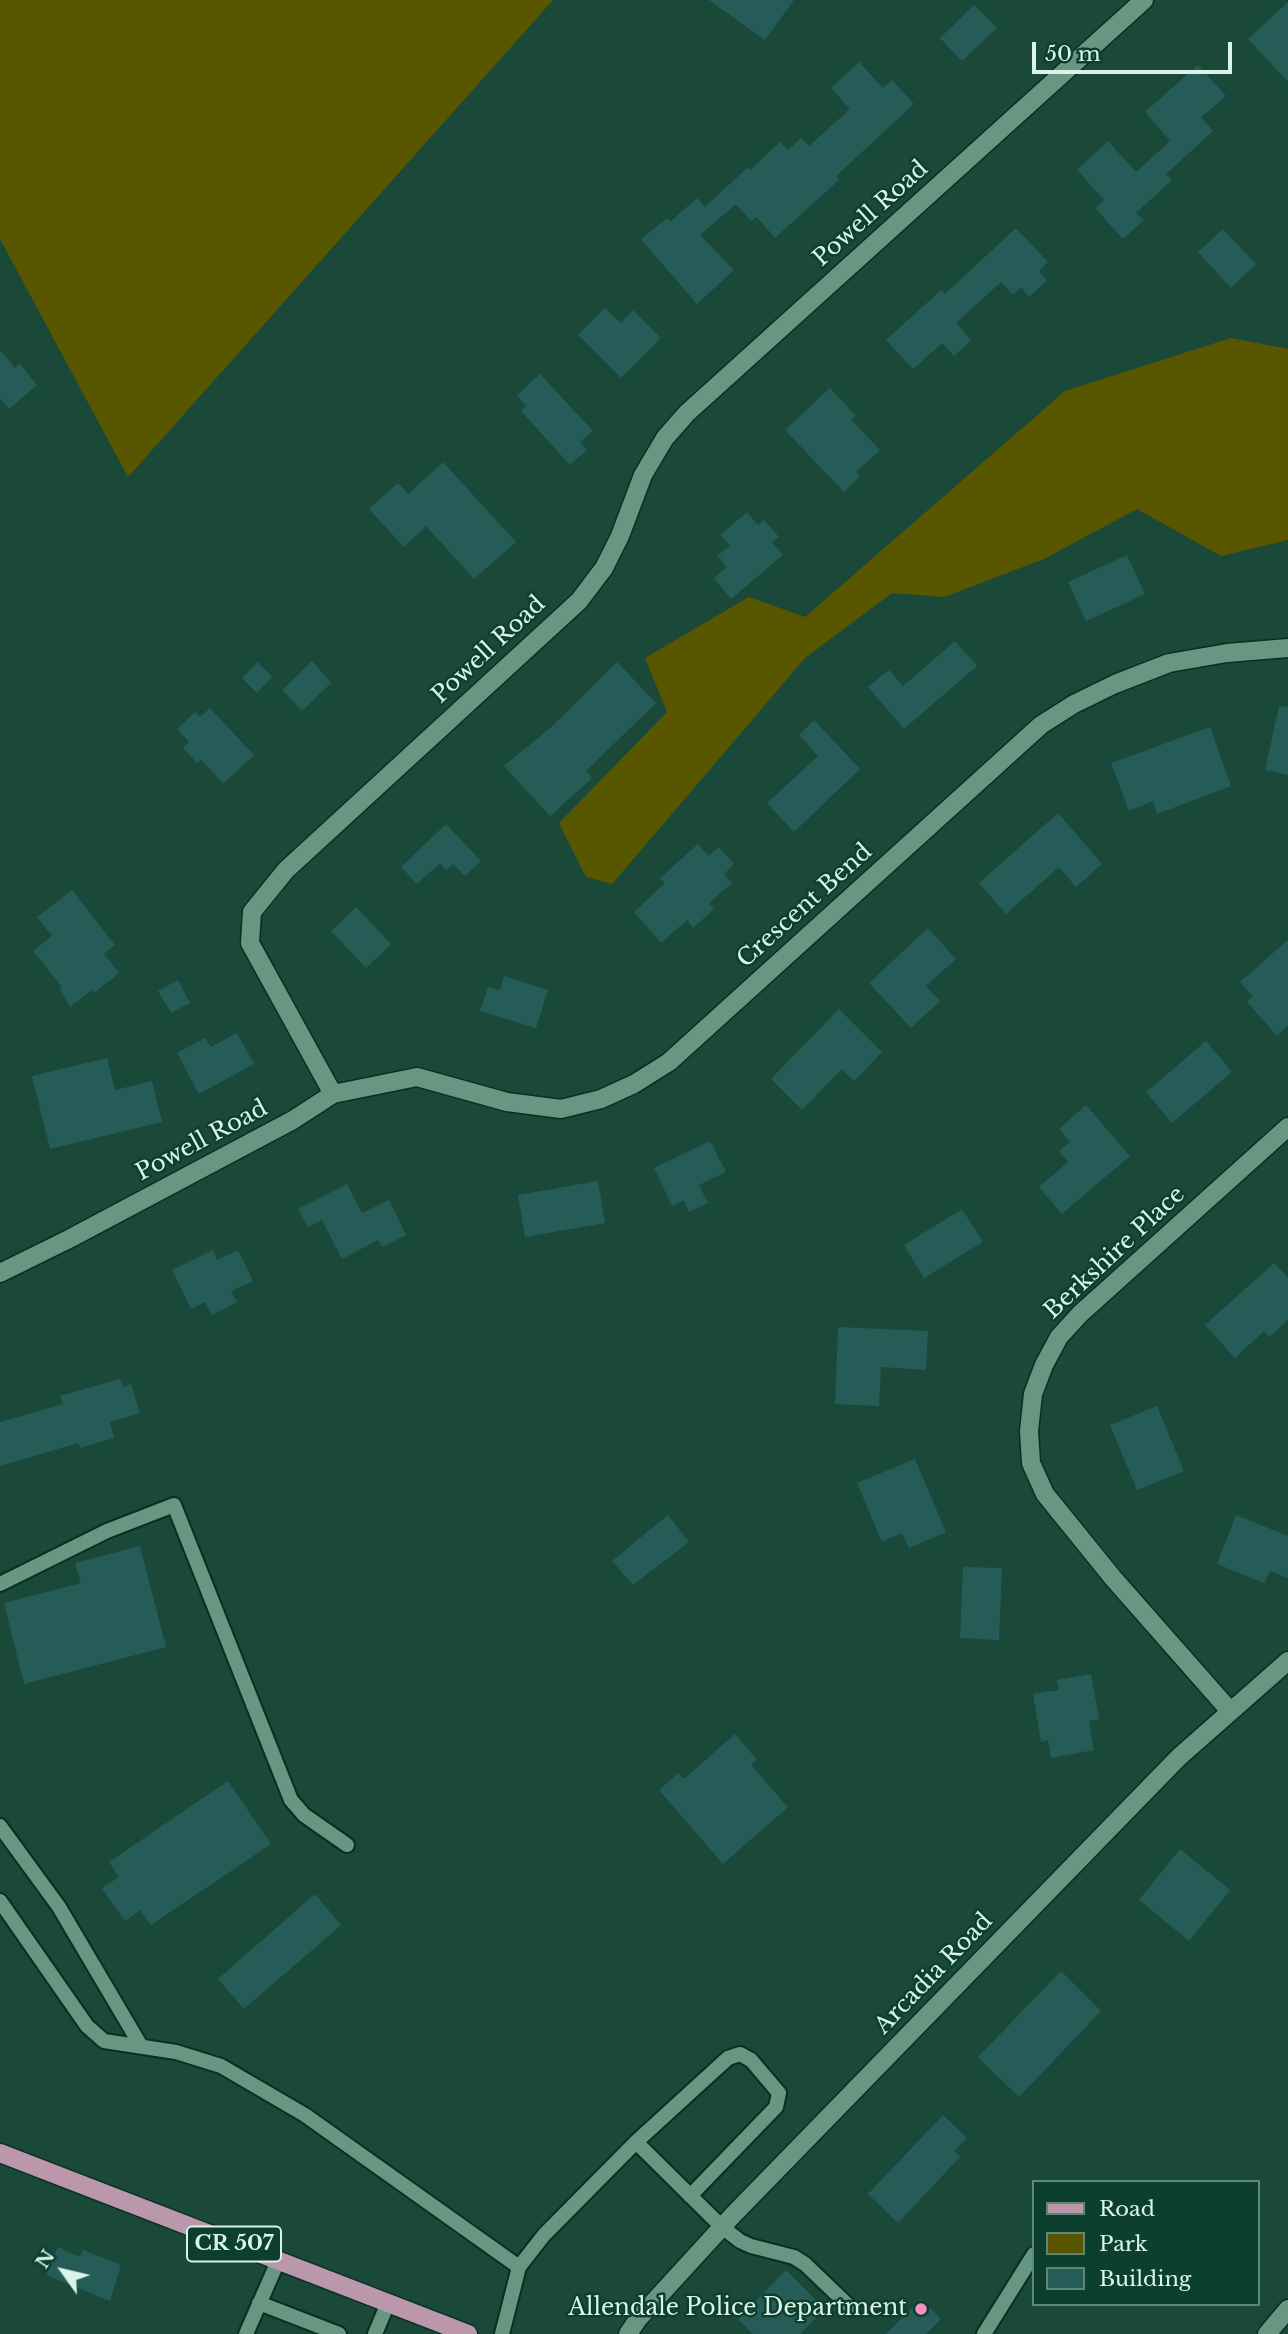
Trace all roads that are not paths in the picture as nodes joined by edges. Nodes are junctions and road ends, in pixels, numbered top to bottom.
1 (1143, 0) edge
2 (1288, 648) edge
3 (332, 1094) junction
4 (1288, 1127) edge
5 (0, 1273) edge
6 (0, 1584) edge
7 (1288, 1661) edge
8 (1230, 1711) junction
9 (0, 1826) edge
10 (348, 1845) dead end
11 (0, 1901) edge
12 (141, 2046) junction
13 (636, 2142) junction
14 (0, 2153) edge
15 (690, 2196) junction
16 (722, 2227) junction
17 (1032, 2257) edge
18 (278, 2261) junction
19 (519, 2267) junction
20 (259, 2303) junction
21 (388, 2303) junction
22 (852, 2309) dead end
23 (1288, 2309) edge
24 (246, 2334) edge
25 (339, 2334) edge
26 (375, 2334) edge
27 (468, 2334) edge
28 (502, 2334) edge
29 (628, 2334) edge
30 (984, 2334) edge
31 (1268, 2334) edge

1 - 3 street, Powell Road
2 - 3 street, Crescent Bend
3 - 5 street, Powell Road
4 - 8 street, Berkshire Place
6 - 10 lane
7 - 8 street, Arcadia Road
8 - 16 street, Arcadia Road
9 - 12 lane
11 - 12 lane
12 - 19 lane
13 - 15 lane
13 - 15 lane
13 - 19 lane
14 - 18 main road, CR 507
15 - 16 lane
16 - 22 lane
16 - 29 street, Arcadia Road
17 - 30 lane
18 - 20 lane
18 - 21 main road, CR 507
19 - 28 lane
20 - 24 lane
20 - 25 lane
21 - 26 lane
21 - 27 main road, CR 507
23 - 31 street

